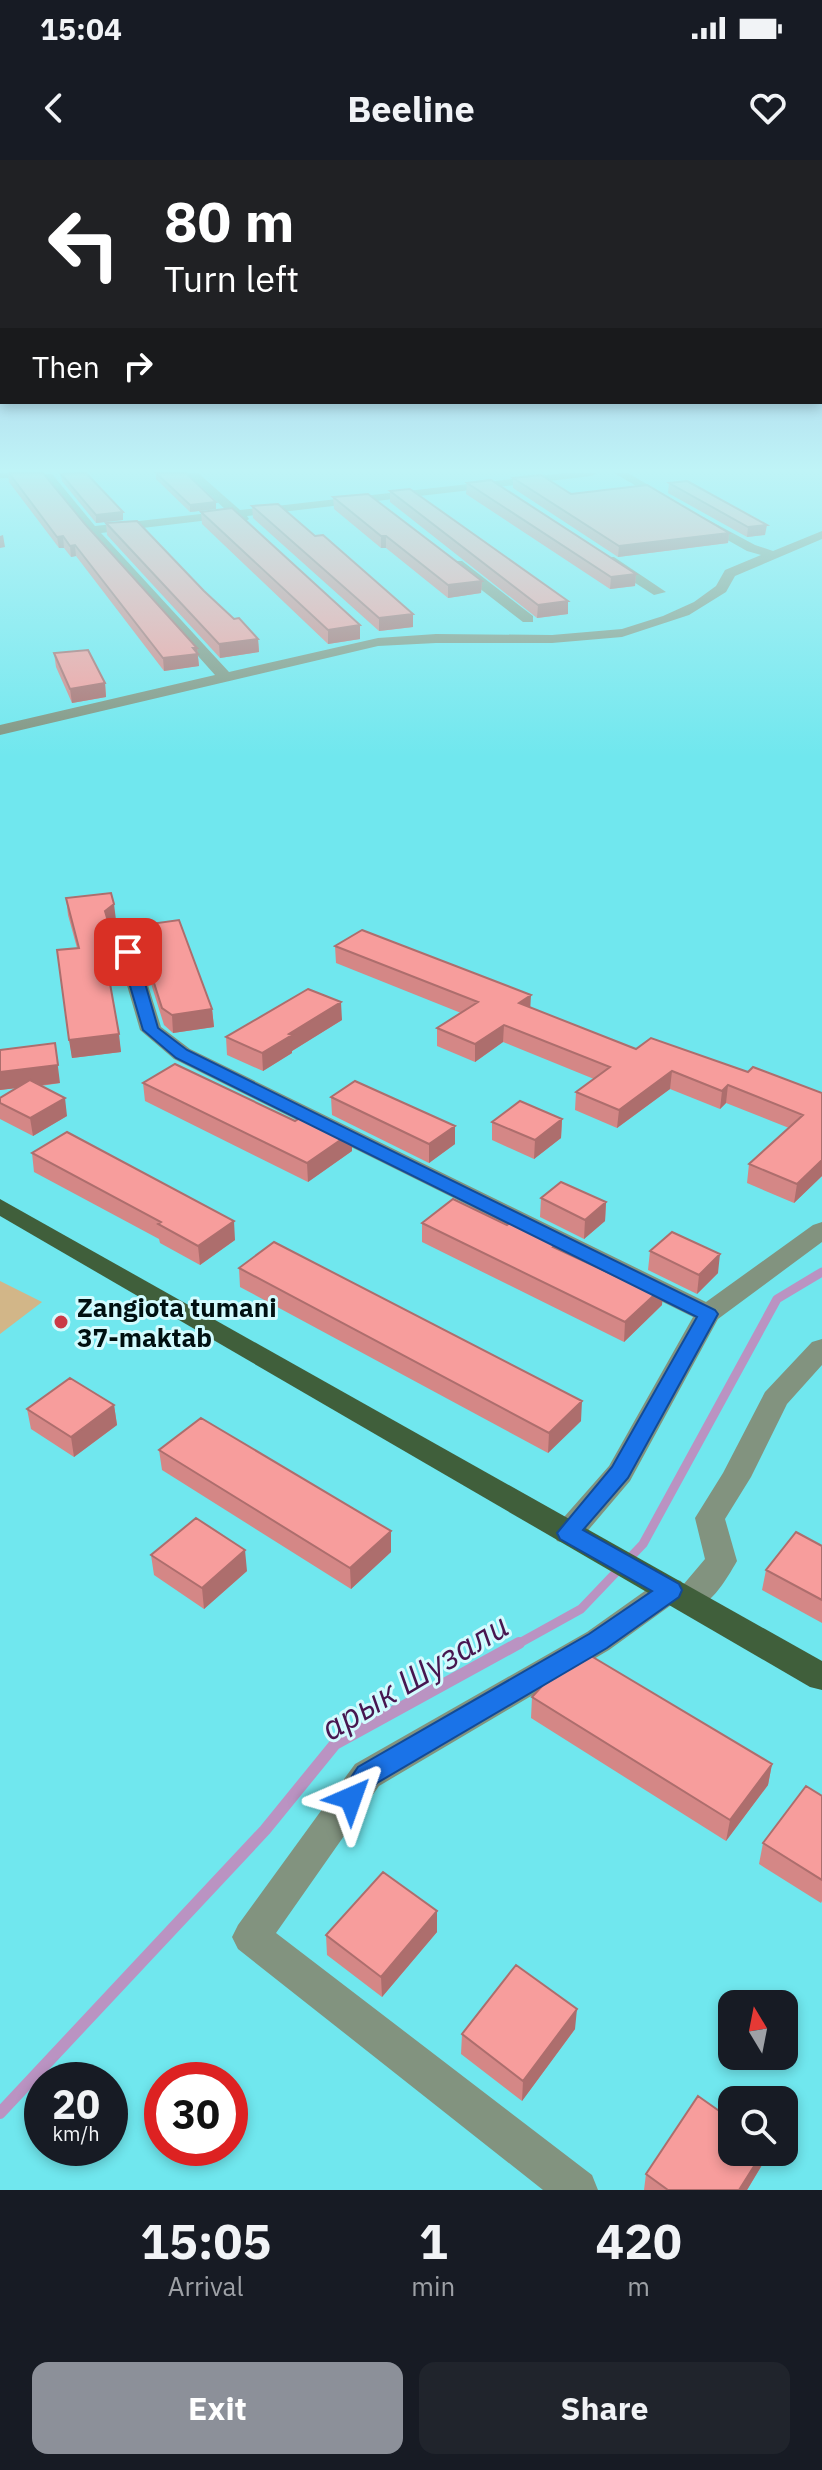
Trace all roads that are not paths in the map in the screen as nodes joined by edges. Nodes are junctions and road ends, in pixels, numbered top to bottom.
1 (126, 568) edge
2 (461, 568) edge
3 (621, 568) edge
4 (743, 568) edge
5 (659, 592) dead end
6 (528, 619) dead end
7 (366, 631) dead end
8 (378, 642) junction
9 (225, 677) junction
10 (0, 730) edge
11 (120, 927) dead end
12 (0, 1206) edge
13 (822, 1230) edge
14 (708, 1314) junction
15 (822, 1348) edge
16 (568, 1533) junction
17 (671, 1590) junction
18 (822, 1677) edge
19 (577, 2190) edge

1 - 9 street
2 - 6 street
3 - 5 street
4 - 8 street
7 - 8 street
8 - 9 street
9 - 10 street
11 - 14 street
12 - 16 main road
13 - 14 street
14 - 16 street
15 - 17 street
16 - 17 main road
17 - 18 main road
17 - 19 street

